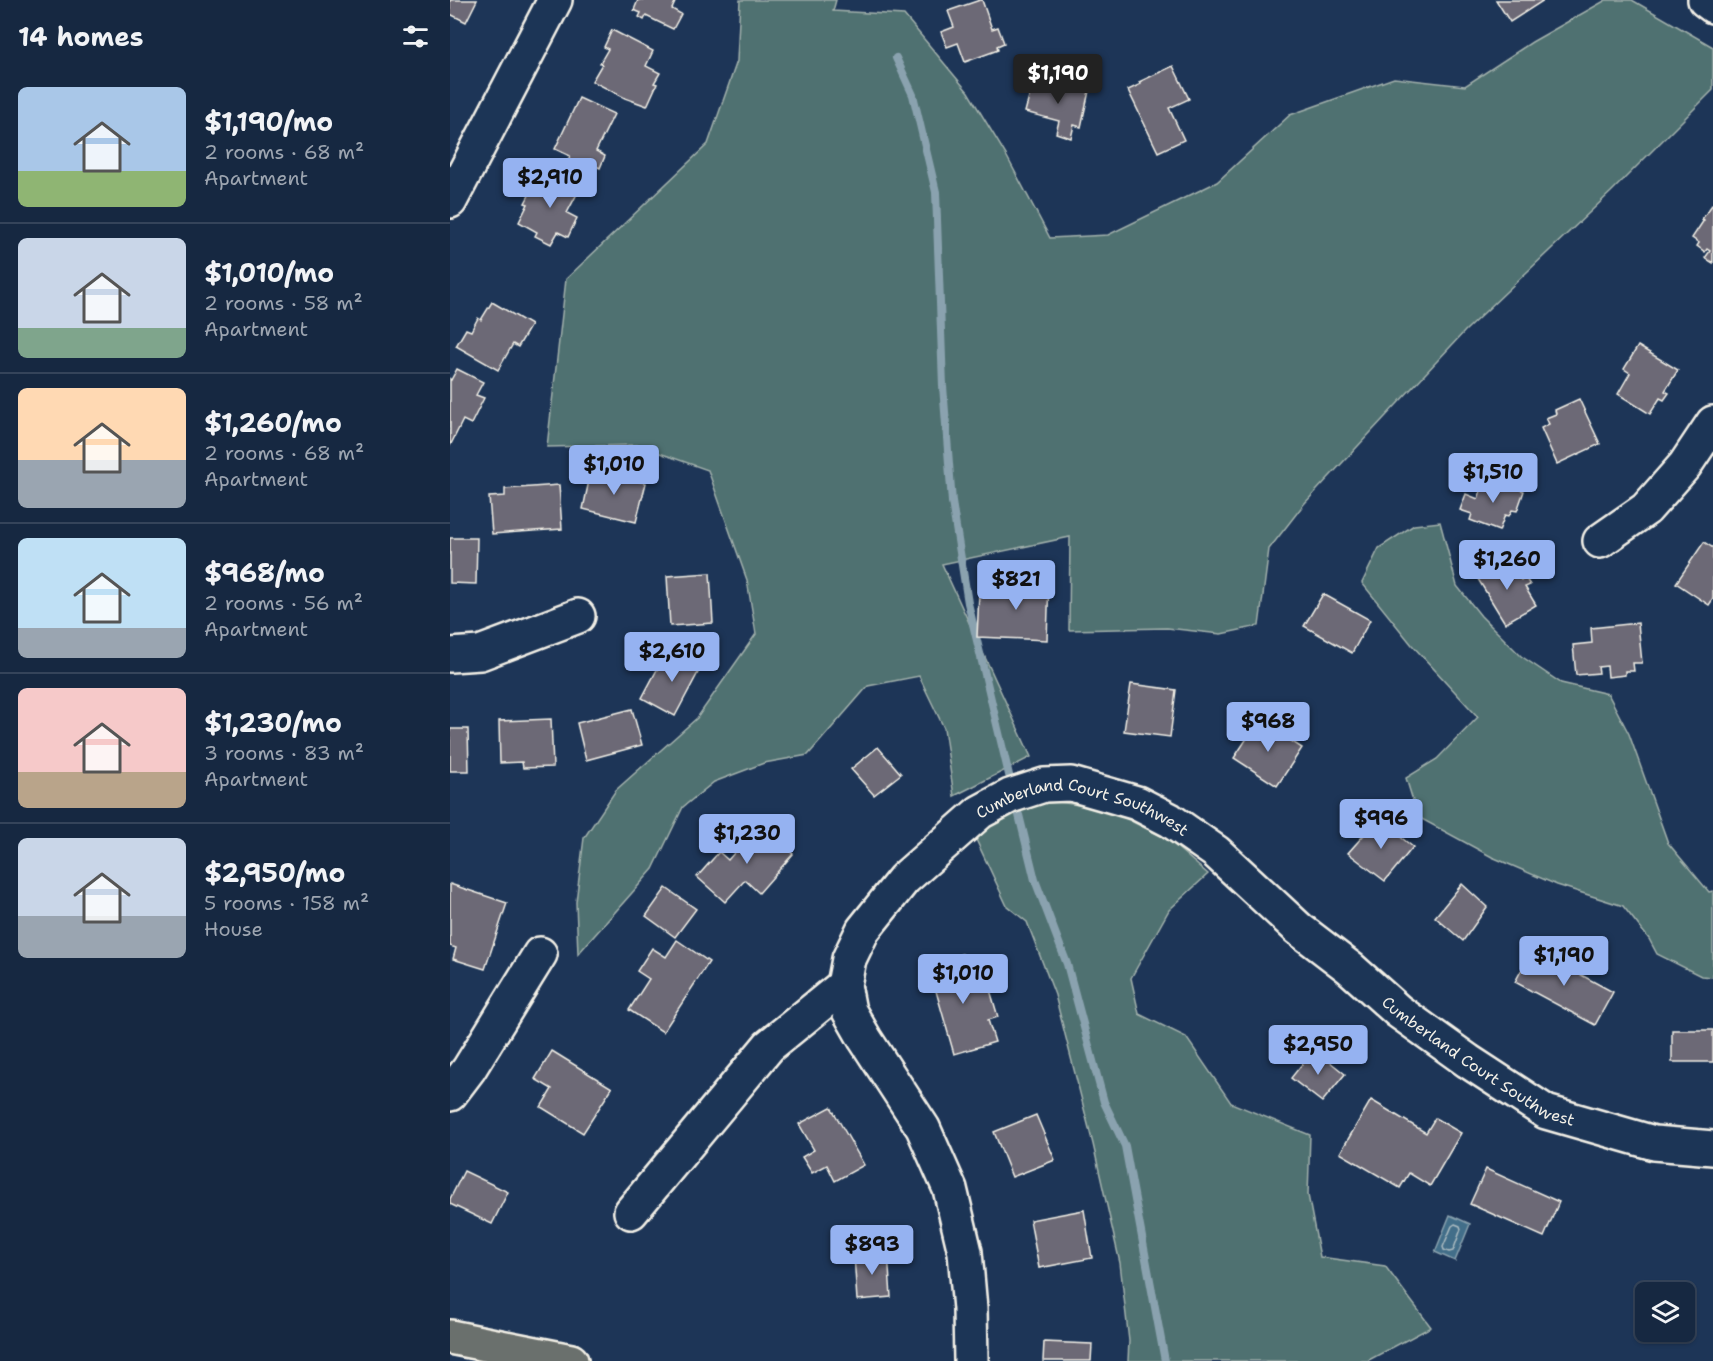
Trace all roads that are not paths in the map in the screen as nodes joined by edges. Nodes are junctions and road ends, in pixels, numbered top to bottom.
1 (555, 0) edge
2 (1705, 0) edge
3 (1713, 6) edge
4 (450, 201) edge
5 (1713, 423) edge
6 (1600, 541) dead end
7 (578, 616) dead end
8 (450, 655) edge
9 (540, 954) dead end
10 (844, 985) junction
11 (460, 1062) edge
12 (450, 1094) edge
13 (1713, 1148) edge
14 (631, 1212) dead end
15 (450, 1337) edge
16 (571, 1361) edge
17 (971, 1361) edge

1 - 4 street
2 - 3 street
5 - 6 street
7 - 8 street
9 - 11 street
10 - 13 street, Cumberland Court Southwest
10 - 14 street
10 - 17 street, Cumberland Court Southwest
11 - 12 street
15 - 16 highway

